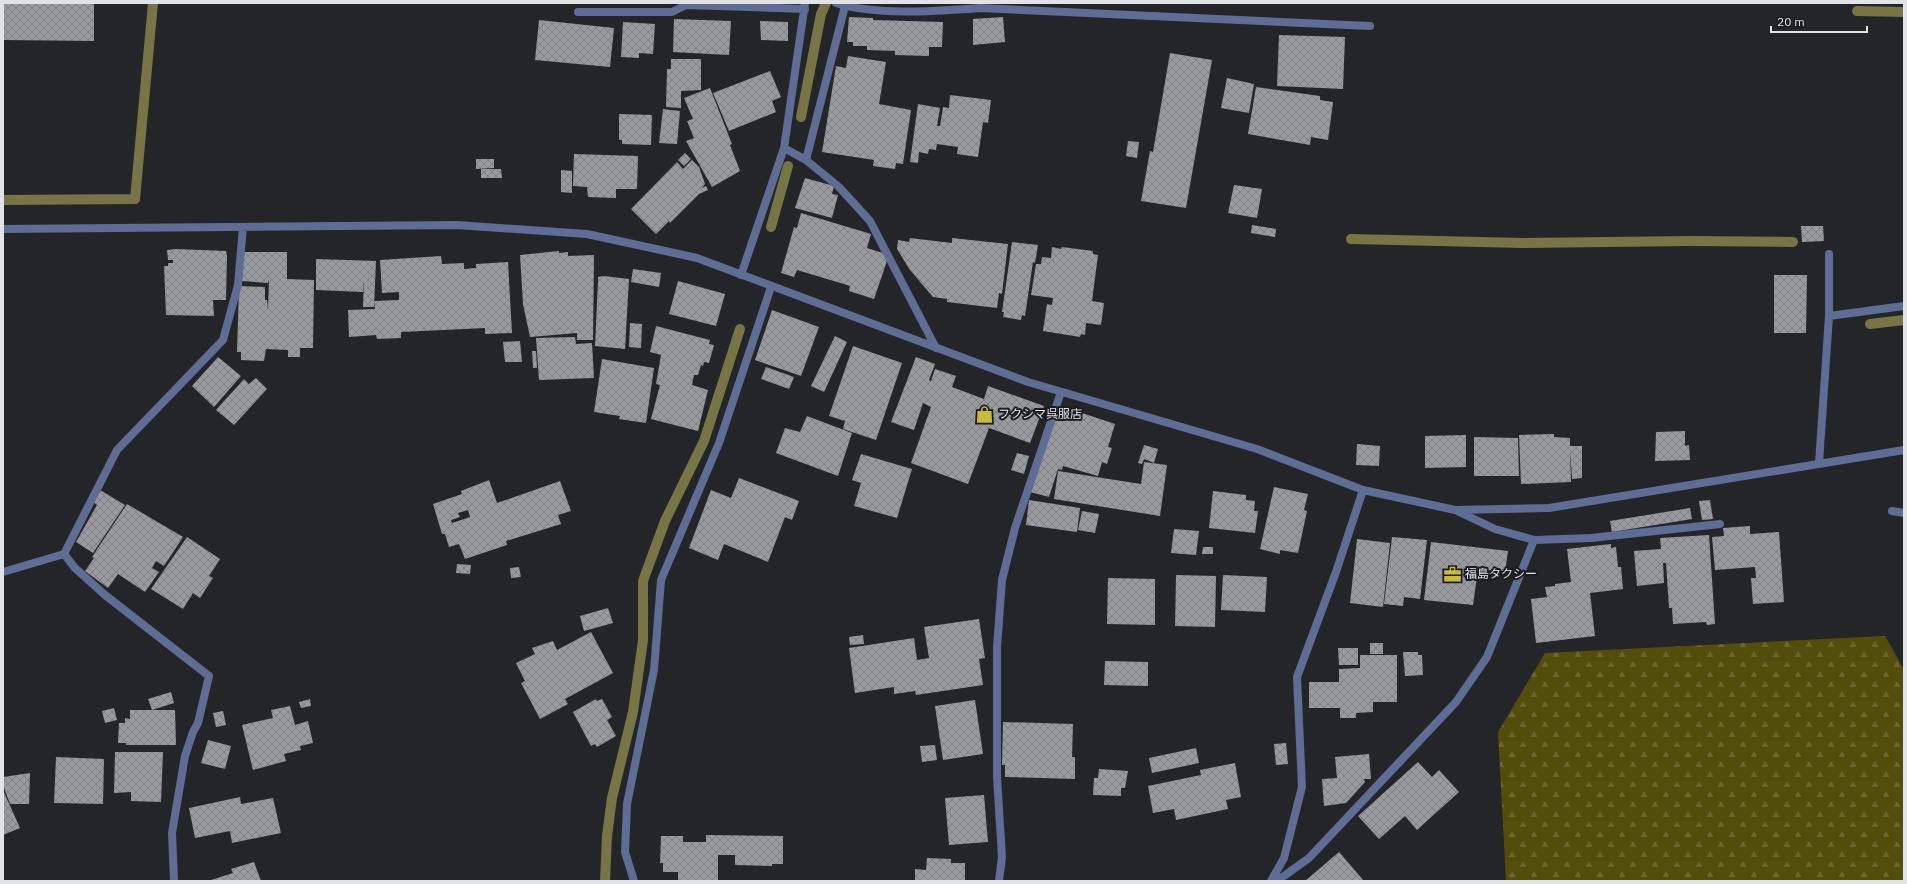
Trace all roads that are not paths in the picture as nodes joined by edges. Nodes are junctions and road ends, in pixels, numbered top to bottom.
1 (839, 4) edge
2 (805, 6) edge
3 (578, 12) dead end
4 (1370, 26) dead end
5 (784, 148) junction
6 (806, 160) junction
7 (243, 227) junction
8 (3, 229) edge
9 (1829, 254) dead end
10 (741, 275) junction
11 (771, 287) junction
12 (1904, 306) edge
13 (1829, 316) junction
14 (936, 348) junction
15 (1061, 392) junction
16 (1904, 450) edge
17 (1819, 463) junction
18 (1363, 490) junction
19 (1455, 510) junction
20 (1892, 511) dead end
21 (1904, 513) edge
22 (1720, 524) dead end
23 (1534, 540) junction
24 (64, 554) junction
25 (3, 572) edge
26 (174, 881) edge
27 (634, 881) edge
28 (999, 881) edge
29 (1271, 881) edge
30 (1277, 881) edge

1 - 4 street
1 - 6 street
2 - 3 street
2 - 5 street
5 - 6 street
5 - 10 street
6 - 14 street
7 - 8 street
7 - 10 street
7 - 24 street
9 - 13 street
10 - 11 street
11 - 14 street
11 - 27 street
12 - 13 street
13 - 17 street
14 - 15 street
15 - 18 street
15 - 28 street
16 - 17 street
17 - 19 street
18 - 19 street
18 - 29 street
19 - 23 street
20 - 21 street
22 - 23 street
23 - 30 street
24 - 25 street
24 - 26 street

